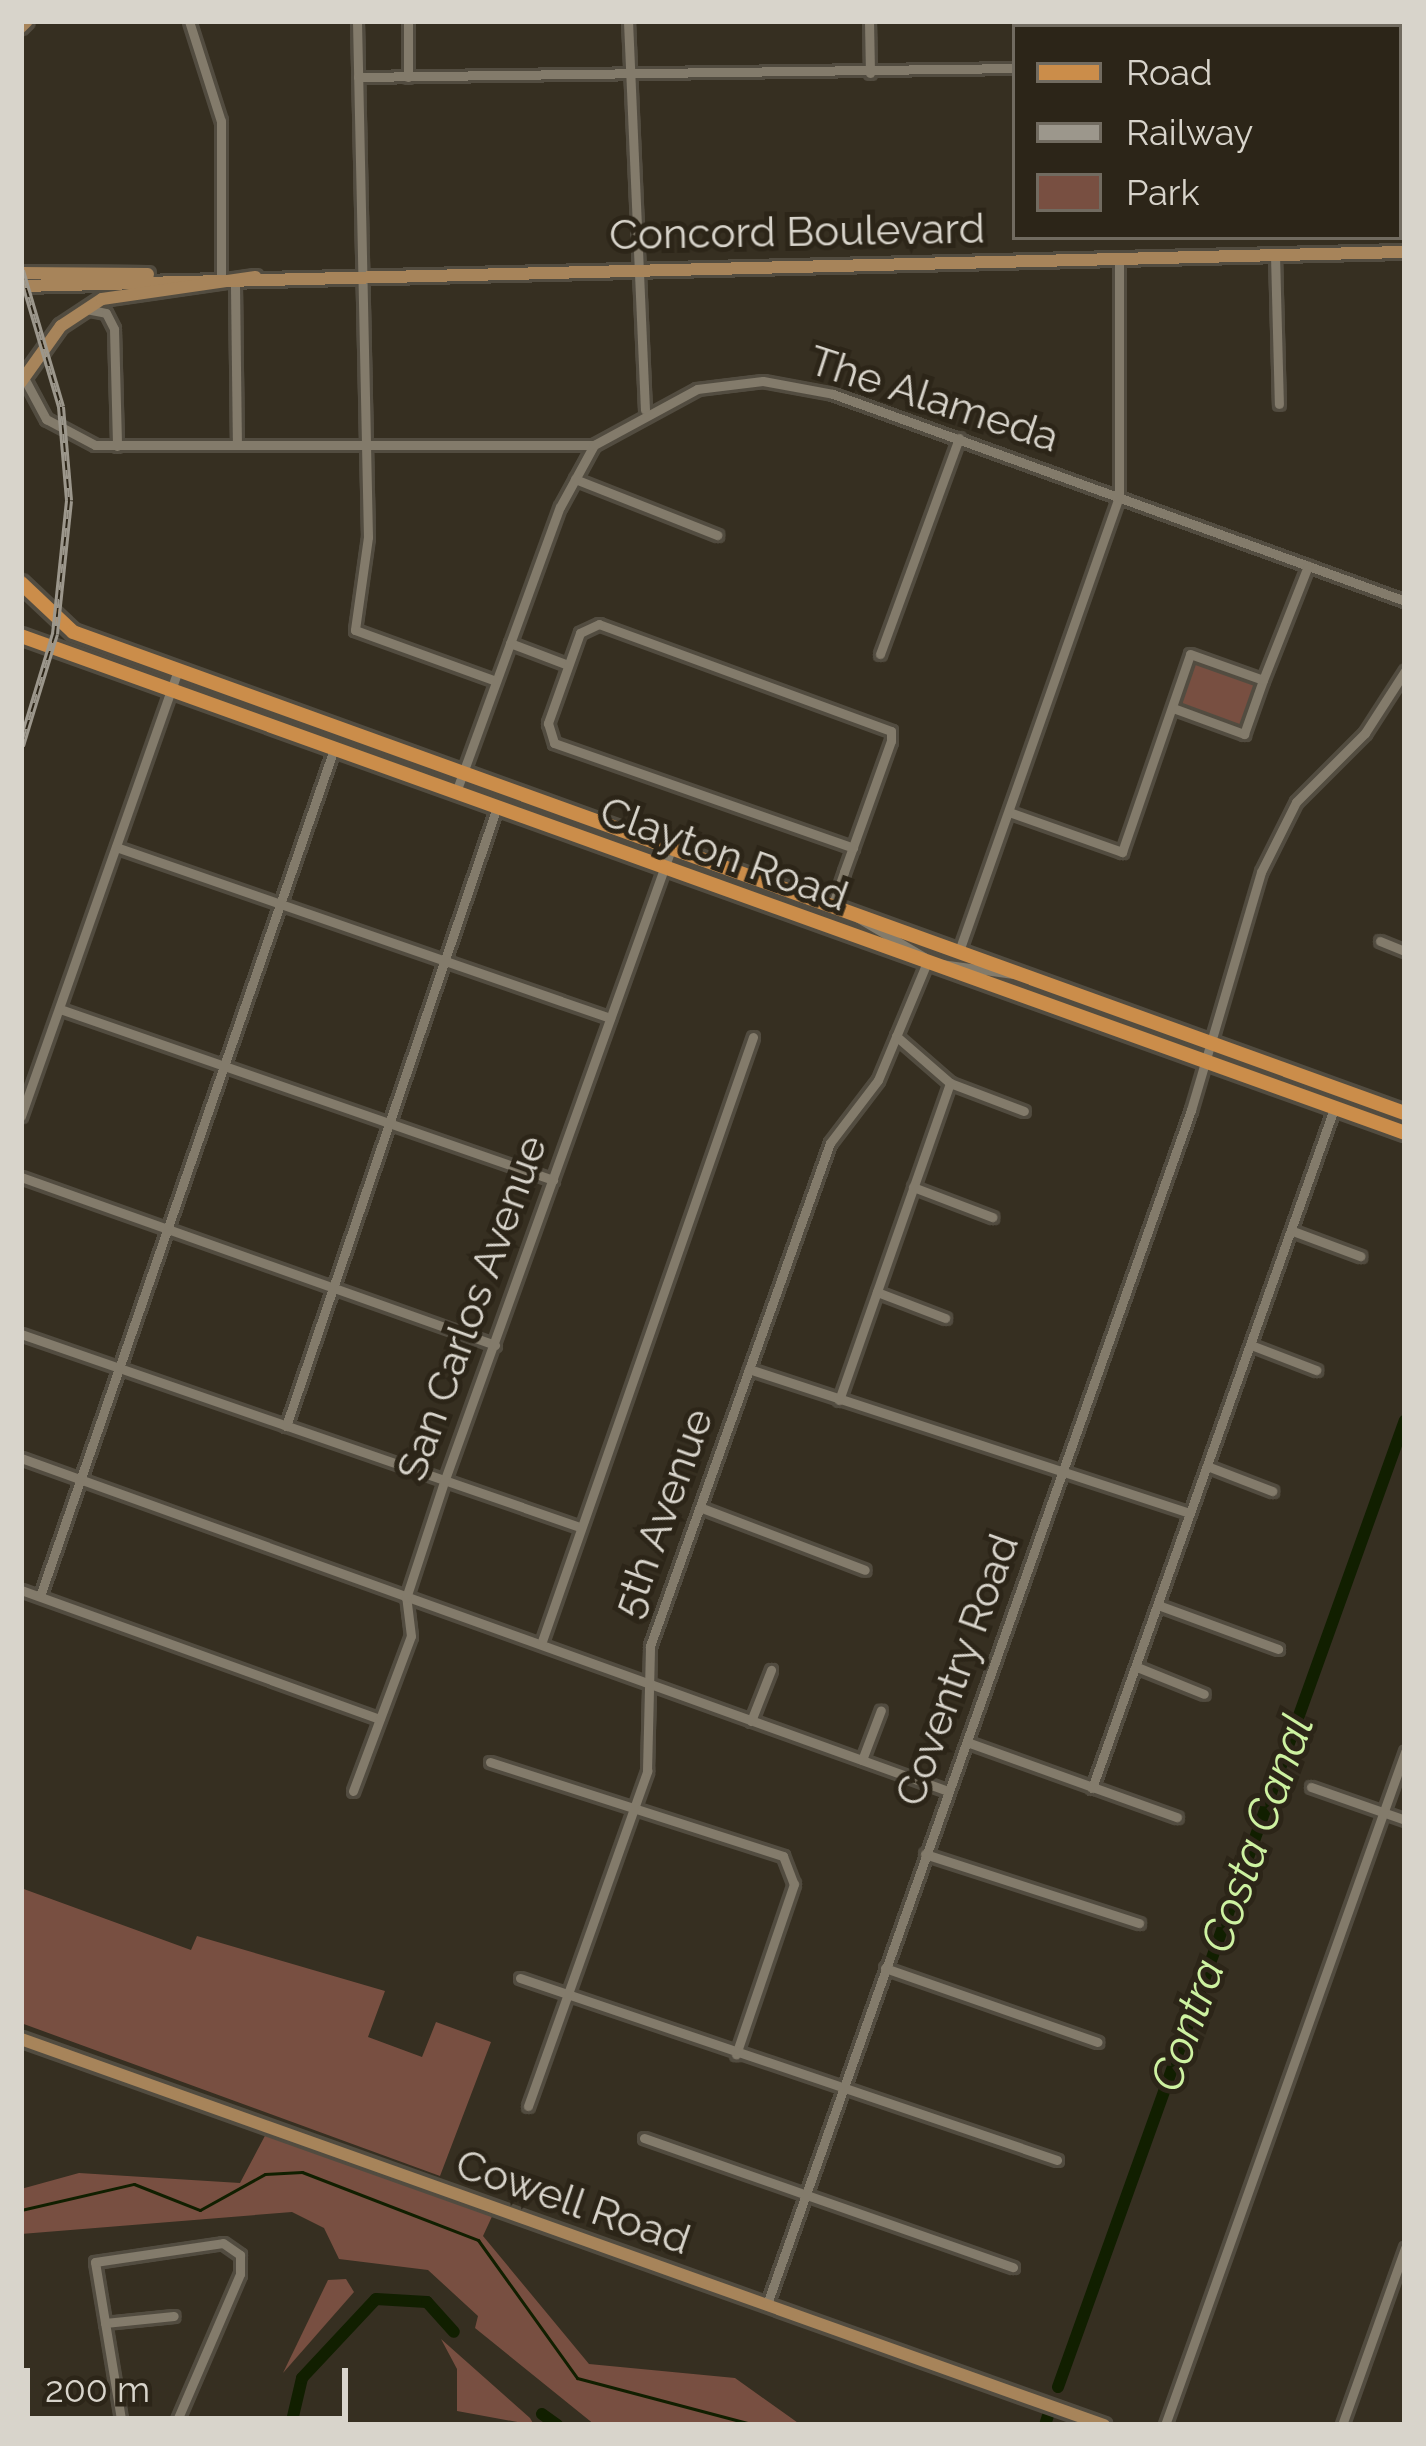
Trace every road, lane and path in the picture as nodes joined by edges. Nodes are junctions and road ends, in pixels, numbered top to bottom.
1 (189, 21) edge
2 (357, 21) edge
3 (408, 21) edge
4 (628, 21) edge
5 (869, 21) edge
6 (1012, 68) edge
7 (869, 73) junction
8 (408, 76) junction
9 (358, 77) junction
10 (629, 77) junction
11 (1405, 252) edge
12 (1275, 255) junction
13 (1119, 258) junction
14 (635, 269) junction
15 (21, 273) edge
16 (262, 274) junction
17 (362, 274) junction
18 (221, 275) junction
19 (161, 276) junction
20 (21, 286) edge
21 (235, 286) junction
22 (83, 309) junction
23 (22, 380) edge
24 (1279, 404) dead end
25 (645, 410) junction
26 (959, 438) junction
27 (365, 440) junction
28 (237, 442) junction
29 (594, 445) junction
30 (117, 446) junction
31 (575, 478) junction
32 (1119, 496) junction
33 (717, 535) dead end
34 (1308, 566) junction
35 (21, 584) edge
36 (1405, 601) edge
37 (25, 634) edge
38 (510, 643) junction
39 (880, 654) dead end
40 (568, 665) junction
41 (178, 670) junction
42 (1405, 670) edge
43 (1263, 680) junction
44 (496, 681) junction
45 (170, 692) junction
46 (1173, 708) junction
47 (334, 749) junction
48 (463, 772) junction
49 (456, 792) junction
50 (497, 807) junction
51 (1009, 812) junction
52 (116, 847) junction
53 (853, 848) junction
54 (671, 849) junction
55 (663, 868) junction
56 (282, 904) junction
57 (832, 904) junction
58 (853, 913) junction
59 (1380, 941) dead end
60 (959, 951) junction
61 (1405, 951) edge
62 (444, 960) junction
63 (928, 962) junction
64 (1021, 973) junction
65 (60, 1009) junction
66 (610, 1018) junction
67 (896, 1036) junction
68 (753, 1037) dead end
69 (1205, 1040) junction
70 (1205, 1058) junction
71 (224, 1067) junction
72 (950, 1083) junction
73 (1335, 1106) junction
74 (1024, 1111) dead end
75 (1405, 1112) edge
76 (21, 1116) edge
77 (387, 1124) junction
78 (1405, 1133) edge
79 (21, 1177) edge
80 (553, 1180) junction
81 (913, 1187) junction
82 (992, 1217) dead end
83 (166, 1229) junction
84 (1293, 1231) junction
85 (1360, 1256) dead end
86 (330, 1287) junction
87 (877, 1292) junction
88 (945, 1318) dead end
89 (21, 1334) edge
90 (495, 1345) junction
91 (1251, 1345) junction
92 (117, 1370) junction
93 (749, 1370) junction
94 (1316, 1370) dead end
95 (839, 1400) junction
96 (286, 1426) junction
97 (21, 1458) edge
98 (1207, 1466) junction
99 (1063, 1477) junction
100 (79, 1480) junction
101 (444, 1482) junction
102 (1272, 1491) dead end
103 (702, 1508) junction
104 (1189, 1513) junction
105 (580, 1527) junction
106 (865, 1570) dead end
107 (21, 1590) edge
108 (40, 1596) junction
109 (406, 1598) junction
110 (1158, 1605) junction
111 (541, 1644) junction
112 (1278, 1648) dead end
113 (1137, 1667) junction
114 (771, 1670) dead end
115 (643, 1683) junction
116 (1204, 1694) dead end
117 (881, 1710) dead end
118 (380, 1719) junction
119 (752, 1720) junction
120 (967, 1742) junction
121 (1405, 1752) edge
122 (862, 1760) junction
123 (490, 1762) dead end
124 (1092, 1787) junction
125 (1311, 1787) dead end
126 (948, 1791) junction
127 (353, 1792) dead end
128 (635, 1810) junction
129 (1383, 1812) junction
130 (1177, 1817) dead end
131 (1405, 1820) edge
132 (926, 1854) junction
133 (1139, 1923) dead end
134 (885, 1968) junction
135 (520, 1978) dead end
136 (568, 1996) junction
137 (21, 2039) edge
138 (1096, 2042) dead end
139 (736, 2054) junction
140 (843, 2089) junction
141 (528, 2106) dead end
142 (644, 2138) dead end
143 (1057, 2160) dead end
144 (805, 2196) junction
145 (1405, 2248) edge
146 (1013, 2267) dead end
147 (767, 2304) junction
148 (174, 2316) dead end
149 (105, 2323) junction
150 (122, 2425) edge
151 (175, 2425) edge
152 (1104, 2425) edge
153 (1165, 2425) edge
154 (1342, 2425) edge

1 - 18 street
2 - 9 street
3 - 8 street
4 - 10 street
5 - 7 street
6 - 7 street
7 - 10 street
8 - 9 street
8 - 10 street
9 - 17 street
10 - 14 street
11 - 12 street, Concord Boulevard
12 - 13 street, Concord Boulevard
12 - 24 street
13 - 14 street, Concord Boulevard
13 - 32 street
14 - 17 street, Concord Boulevard
14 - 25 street
15 - 19 street, Concord Boulevard
16 - 17 street, Concord Boulevard
16 - 18 street, Concord Boulevard
16 - 21 street, Concord Boulevard
17 - 27 street
18 - 19 street, Concord Boulevard
19 - 20 street, Concord Boulevard
21 - 22 street, Concord Boulevard
21 - 28 street
22 - 23 street
22 - 30 street
23 - 30 street
25 - 26 street, The Alameda
25 - 29 street, The Alameda
26 - 32 street, The Alameda
26 - 39 street
27 - 28 street
27 - 29 street
27 - 44 street
28 - 30 street
29 - 31 street, The Alameda
31 - 33 street
31 - 38 street, The Alameda
32 - 34 street, The Alameda
32 - 51 street
34 - 36 street, The Alameda
34 - 43 street
35 - 41 main road, Clayton Road
37 - 45 main road, Clayton Road
38 - 40 street
38 - 44 street, The Alameda
40 - 53 street
40 - 53 street
41 - 45 street
41 - 48 main road, Clayton Road
42 - 69 street, Coventry Road
43 - 46 street
43 - 46 street
44 - 48 street, The Alameda
45 - 47 main road, Clayton Road
45 - 52 street
46 - 51 street
47 - 49 main road, Clayton Road
47 - 56 street
48 - 49 street, The Alameda
48 - 54 main road, Clayton Road
49 - 50 main road, Clayton Road
50 - 55 main road, Clayton Road
50 - 62 street
51 - 60 street
52 - 56 street
52 - 65 street
53 - 57 street
54 - 55 street, San Carlos Avenue
54 - 57 main road, Clayton Road
55 - 63 main road, Clayton Road
55 - 66 street, San Carlos Avenue
56 - 62 street
56 - 71 street
57 - 58 main road, Clayton Road
58 - 60 main road, Clayton Road
58 - 63 street
59 - 61 street
60 - 64 main road, Clayton Road
62 - 66 street
62 - 77 street
63 - 64 street
63 - 67 street, 5th Avenue
63 - 70 main road, Clayton Road
64 - 69 main road, Clayton Road
65 - 71 street
65 - 76 street
66 - 80 street, San Carlos Avenue
67 - 72 street
67 - 93 street, 5th Avenue
68 - 105 street
69 - 70 street, Coventry Road
69 - 75 main road, Clayton Road
70 - 73 main road, Clayton Road
70 - 99 street, Coventry Road
71 - 77 street
71 - 83 street
72 - 74 street
72 - 81 street
73 - 78 main road, Clayton Road
73 - 84 street
77 - 80 street
77 - 86 street
79 - 83 street
80 - 90 street, San Carlos Avenue
81 - 82 street
81 - 87 street
83 - 86 street
83 - 92 street
84 - 85 street
84 - 91 street
86 - 90 street
86 - 96 street
87 - 88 street
87 - 95 street
89 - 92 street
90 - 101 street, San Carlos Avenue
91 - 94 street
91 - 98 street
92 - 96 street
92 - 100 street
93 - 95 street
93 - 103 street, 5th Avenue
95 - 99 street
96 - 101 street
97 - 100 street
98 - 102 street
98 - 104 street
99 - 104 street
99 - 120 street, Coventry Road
100 - 108 street
100 - 109 street
101 - 105 street
101 - 109 street, San Carlos Avenue
103 - 106 street
103 - 115 street, 5th Avenue
104 - 110 street
105 - 111 street
107 - 108 street
108 - 118 street
109 - 111 street
109 - 118 street, San Carlos Avenue
110 - 112 street
110 - 113 street
111 - 115 street
113 - 116 street
113 - 124 street
114 - 119 street
115 - 119 street
115 - 128 street, 5th Avenue
117 - 122 street
118 - 127 street, San Carlos Avenue
119 - 122 street
120 - 124 street
120 - 126 street, Coventry Road
121 - 129 street
122 - 126 street
123 - 128 street
124 - 130 street
125 - 129 street
126 - 132 street, Coventry Road
128 - 136 street, 5th Avenue
128 - 139 street
129 - 131 street
129 - 153 street
132 - 133 street
132 - 134 street, Coventry Road
134 - 138 street
134 - 140 street, Coventry Road
135 - 136 street
136 - 139 street
136 - 141 street, 5th Avenue
137 - 147 street, Cowell Road
139 - 140 street
140 - 143 street
140 - 144 street, Coventry Road
142 - 144 street
144 - 146 street
144 - 147 street, Coventry Road
145 - 154 street
147 - 152 street, Cowell Road
148 - 149 street
149 - 150 street
149 - 151 street

